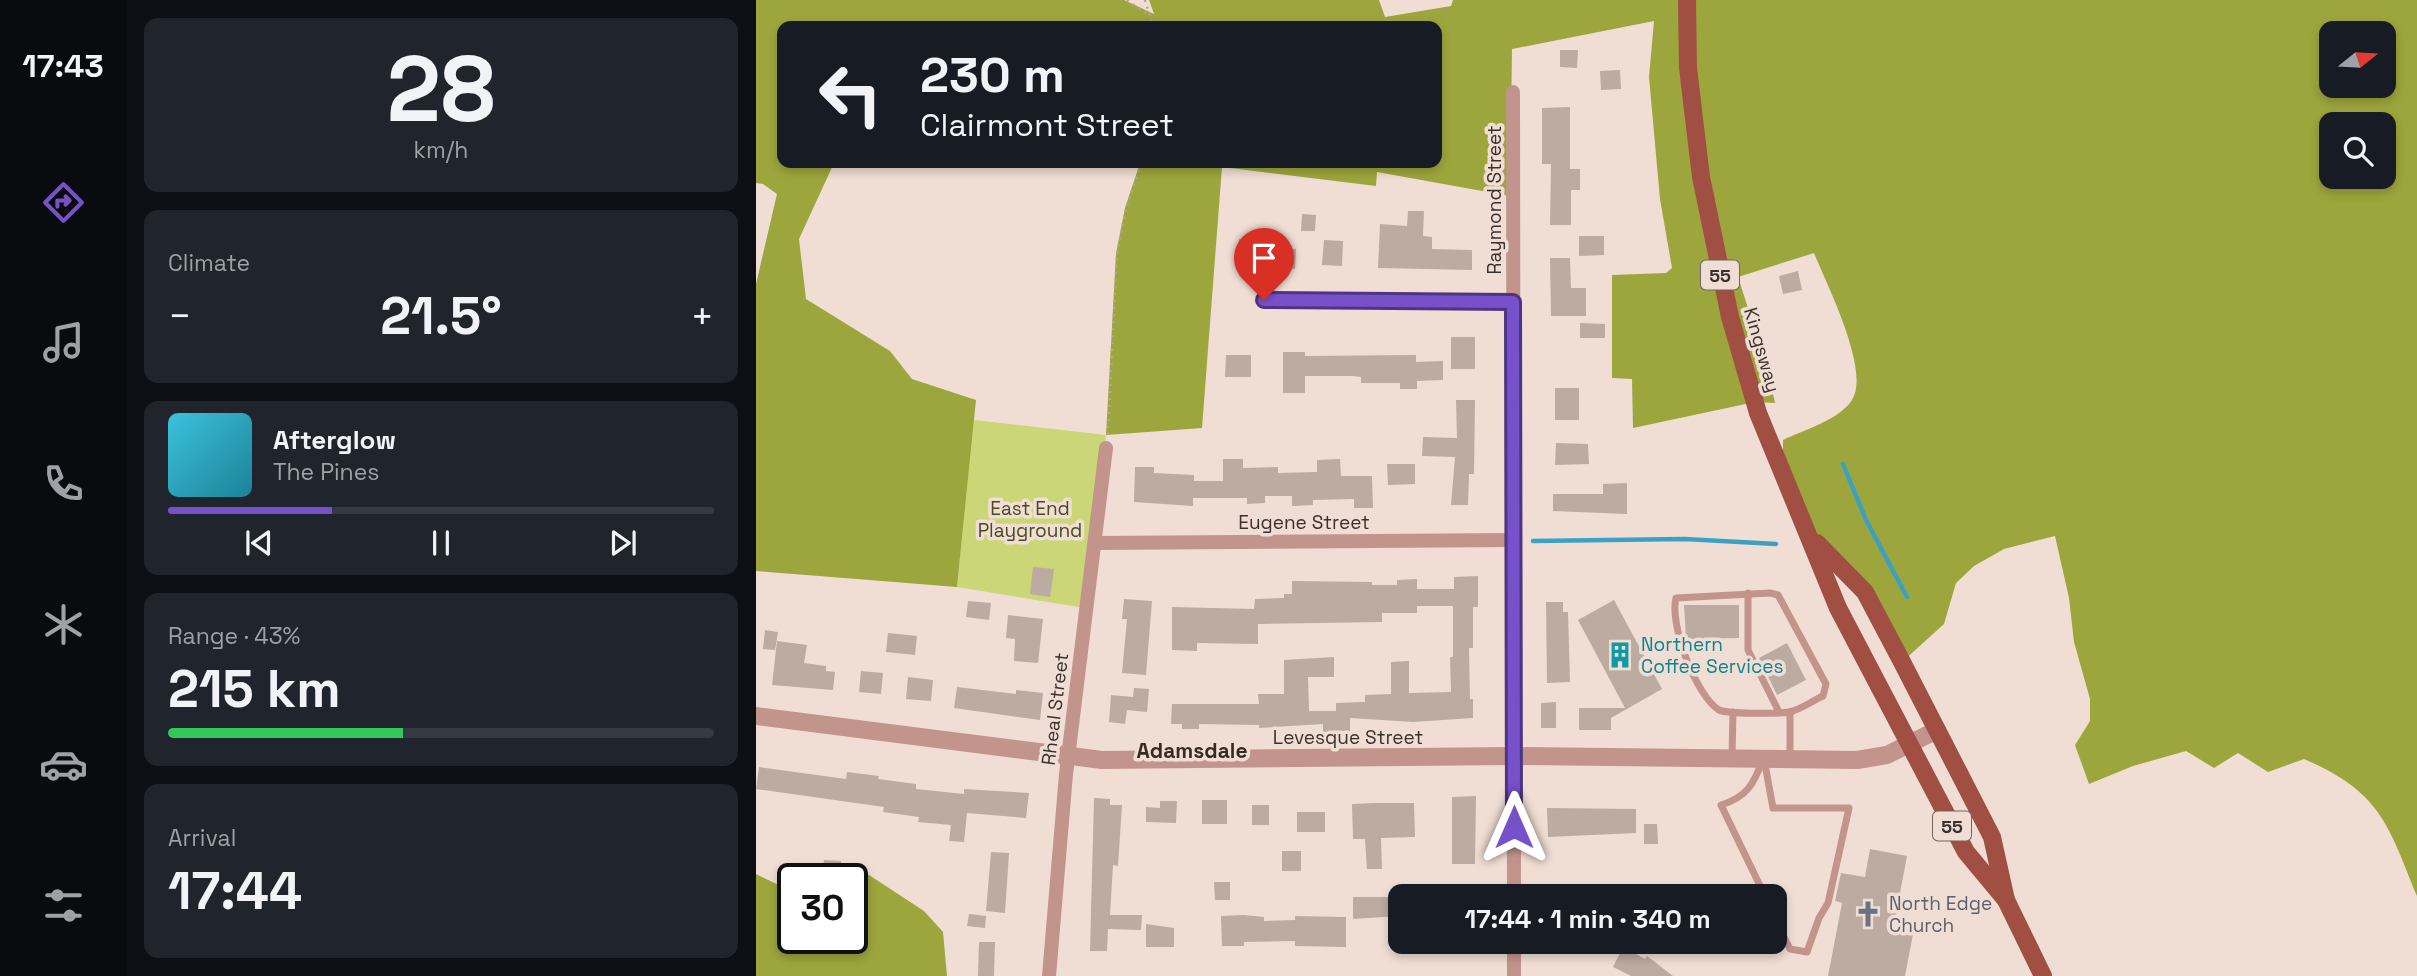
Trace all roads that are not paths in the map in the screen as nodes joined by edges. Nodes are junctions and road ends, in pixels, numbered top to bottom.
1 (1687, 0) edge
2 (1513, 92) dead end
3 (1264, 300) dead end
4 (1513, 302) junction
5 (1106, 448) road end
6 (1810, 536) junction
7 (1513, 540) junction
8 (1095, 543) junction
9 (1748, 593) junction
10 (1733, 712) junction
11 (1779, 712) junction
12 (1790, 712) junction
13 (756, 716) edge
14 (1937, 730) junction
15 (1909, 746) junction
16 (1514, 756) junction
17 (1068, 757) junction
18 (1732, 758) junction
19 (1763, 758) junction
20 (1790, 758) junction
21 (1514, 884) edge
22 (1759, 884) edge
23 (2006, 900) junction
24 (1787, 943) edge
25 (1514, 954) edge
26 (1049, 976) edge
27 (1514, 976) edge
28 (2043, 976) edge

1 - 6 main road, Kingsway / 55
2 - 4 street, Raymond Street
3 - 4 street
4 - 7 street, Raymond Street
5 - 8 street, Rheal Street
6 - 14 main road, Kingsway / 55
6 - 15 main road, Kingsway / 55
7 - 8 street, Eugene Street
7 - 16 street, Raymond Street
8 - 17 street, Rheal Street
9 - 10 lane
9 - 11 lane
9 - 12 lane
10 - 11 lane
10 - 18 lane
11 - 12 lane
12 - 20 lane
13 - 17 street, Levesque Street
14 - 15 street, Levesque Street
14 - 23 main road, Kingsway / 55
15 - 20 street, Levesque Street
15 - 23 main road, Kingsway / 55
16 - 17 street, Levesque Street
16 - 18 street, Levesque Street
16 - 21 street, Raymond Street
17 - 26 street, Rheal Street
18 - 19 street, Levesque Street
19 - 20 street, Levesque Street
19 - 22 lane
19 - 24 lane
23 - 28 main road, Kingsway / 55
25 - 27 street

